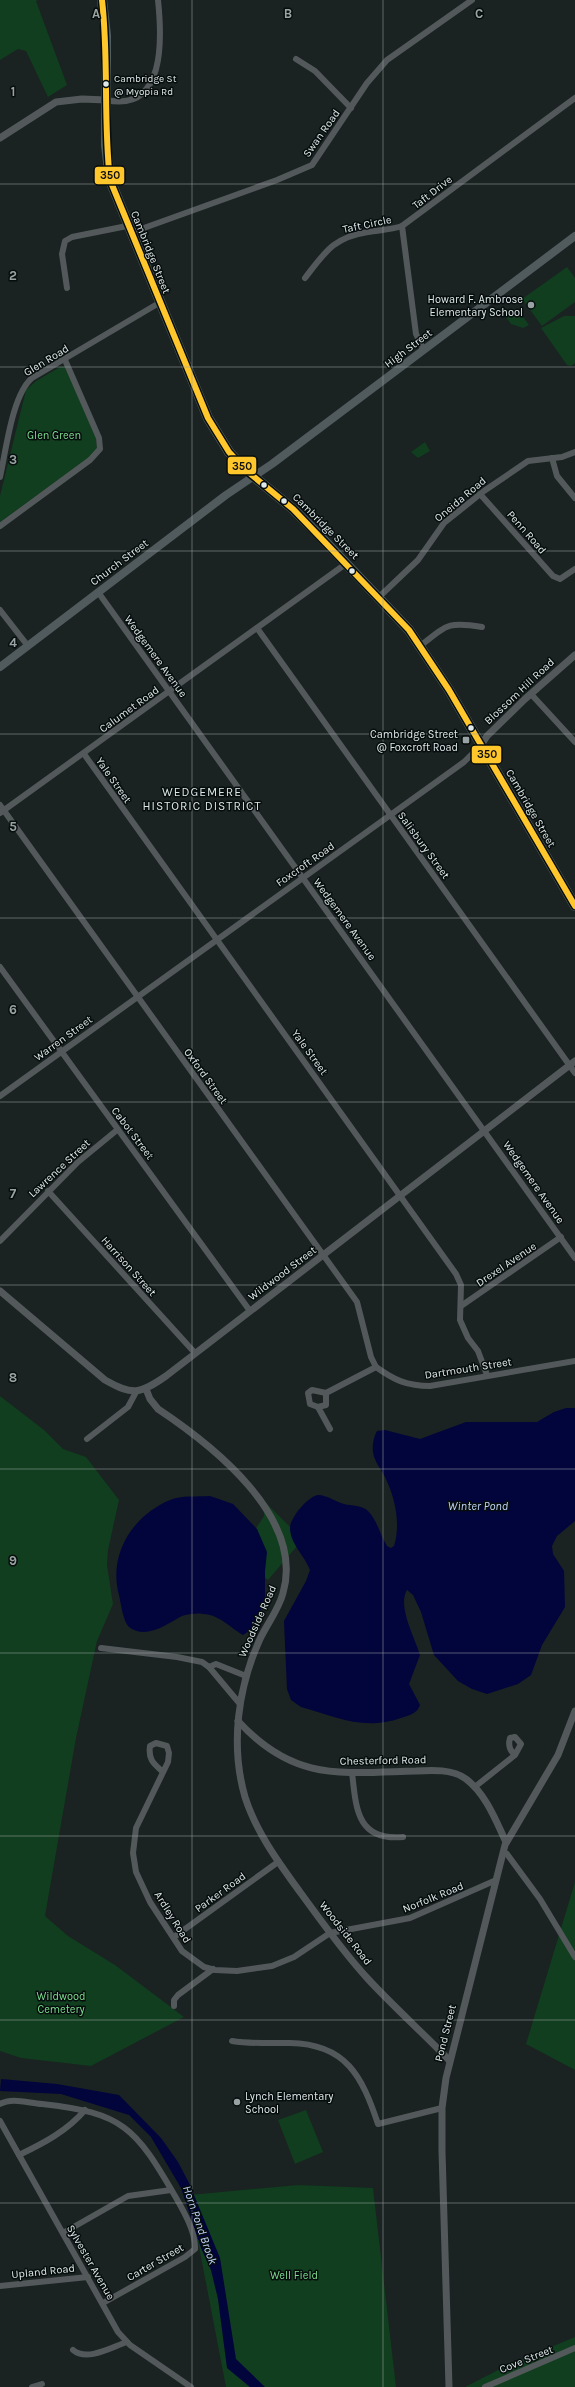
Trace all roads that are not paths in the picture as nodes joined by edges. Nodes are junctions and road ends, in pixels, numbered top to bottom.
1 (102, 0) edge
2 (158, 0) edge
3 (472, 0) edge
4 (296, 59) dead end
5 (575, 98) edge
6 (106, 100) junction
7 (351, 108) junction
8 (0, 138) edge
9 (402, 226) junction
10 (129, 229) junction
11 (574, 239) edge
12 (305, 278) dead end
13 (67, 288) dead end
14 (159, 303) junction
15 (424, 350) junction
16 (65, 360) junction
17 (575, 452) edge
18 (552, 458) junction
19 (0, 477) edge
20 (253, 477) junction
21 (480, 494) junction
22 (575, 498) edge
23 (0, 526) edge
24 (347, 563) junction
25 (575, 569) edge
26 (98, 592) junction
27 (380, 597) junction
28 (0, 610) edge
29 (257, 628) junction
30 (482, 628) dead end
31 (28, 646) junction
32 (420, 646) junction
33 (575, 655) edge
34 (0, 667) edge
35 (170, 692) junction
36 (531, 694) junction
37 (575, 742) edge
38 (481, 746) junction
39 (84, 754) junction
40 (1, 810) edge
41 (390, 814) junction
42 (304, 880) junction
43 (575, 906) edge
44 (216, 940) junction
45 (0, 967) edge
46 (137, 997) junction
47 (61, 1052) junction
48 (572, 1063) edge
49 (575, 1073) edge
50 (0, 1096) edge
51 (117, 1130) junction
52 (484, 1130) junction
53 (48, 1191) junction
54 (400, 1195) junction
55 (561, 1238) junction
56 (0, 1241) edge
57 (323, 1255) junction
58 (575, 1258) edge
59 (0, 1291) edge
60 (461, 1306) junction
61 (250, 1312) junction
62 (195, 1353) junction
63 (575, 1361) edge
64 (376, 1367) junction
65 (487, 1375) junction
66 (146, 1389) junction
67 (136, 1392) junction
68 (326, 1393) junction
69 (318, 1407) junction
70 (330, 1429) dead end
71 (87, 1439) dead end
72 (101, 1648) dead end
73 (209, 1667) junction
74 (246, 1676) junction
75 (240, 1704) junction
76 (575, 1711) edge
77 (238, 1721) junction
78 (515, 1755) dead end
79 (163, 1772) junction
80 (352, 1772) junction
81 (476, 1786) junction
82 (403, 1837) dead end
83 (506, 1842) junction
84 (506, 1854) dead end
85 (278, 1862) junction
86 (494, 1882) junction
87 (330, 1933) junction
88 (174, 1937) junction
89 (575, 1957) edge
90 (213, 1969) junction
91 (174, 2006) dead end
92 (232, 2041) dead end
93 (449, 2060) junction
94 (0, 2104) edge
95 (442, 2108) junction
96 (85, 2110) junction
97 (0, 2121) edge
98 (19, 2155) junction
99 (171, 2190) junction
100 (63, 2234) junction
101 (88, 2277) junction
102 (0, 2286) edge
103 (103, 2303) junction
104 (127, 2342) junction
105 (575, 2348) edge
106 (73, 2350) dead end
107 (42, 2384) dead end
108 (449, 2385) edge
109 (32, 2387) edge
110 (191, 2387) edge
111 (485, 2387) edge

1 - 6 highway, Cambridge Street
2 - 6 street
3 - 7 street, Swan Road
4 - 7 street
5 - 9 street, Taft Drive
6 - 8 street
6 - 10 highway, Cambridge Street
7 - 10 street, Swan Road
9 - 12 street, Taft Circle
9 - 15 street
10 - 13 street, Swan Road
10 - 14 highway, Cambridge Street
11 - 15 main road, High Street
14 - 16 street, Glen Road
14 - 20 highway, Cambridge Street
15 - 20 main road, High Street
16 - 19 street, Glen Road
16 - 23 street
17 - 18 street, Oneida Road
18 - 21 street, Oneida Road
18 - 22 street
20 - 24 highway, Cambridge Street
20 - 26 main road, Church Street
21 - 25 street, Penn Road
21 - 27 street, Oneida Road
24 - 27 highway, Cambridge Street
24 - 29 street, Calumet Road
26 - 31 main road, Church Street
26 - 35 street, Wedgemere Avenue
27 - 32 highway, Cambridge Street
28 - 31 street
29 - 35 street, Calumet Road
29 - 41 street, Salisbury Street
30 - 32 street
31 - 34 main road, Church Street
32 - 38 highway, Cambridge Street
33 - 36 street, Blossom Hill Road
35 - 39 street, Calumet Road
35 - 42 street, Wedgemere Avenue
36 - 37 street
36 - 38 street, Blossom Hill Road
38 - 41 street, Foxcroft Road
38 - 43 highway, Cambridge Street
39 - 40 street, Calumet Road
39 - 44 street, Yale Street
40 - 46 street, Oxford Street
41 - 42 street, Foxcroft Road
41 - 48 street, Salisbury Street
42 - 44 street, Foxcroft Road
42 - 52 street, Wedgemere Avenue
44 - 46 street, Foxcroft Road
44 - 54 street, Yale Street
45 - 47 street, Cabot Street
46 - 47 street, Warren Street
46 - 57 street, Oxford Street
47 - 50 street, Warren Street
47 - 51 street, Cabot Street
48 - 49 street, Salisbury Street
48 - 52 street, Wildwood Street
51 - 53 street, Lawrence Street
51 - 61 street, Cabot Street
52 - 54 street, Wildwood Street
52 - 55 street, Wedgemere Avenue
53 - 56 street, Lawrence Street
53 - 62 street, Harrison Street
54 - 57 street, Wildwood Street
54 - 60 street, Yale Street
55 - 58 street, Wedgemere Avenue
55 - 60 street, Drexel Avenue
57 - 61 street, Wildwood Street
57 - 64 street, Oxford Street
59 - 67 street
60 - 65 street, Yale Street
61 - 62 street, Wildwood Street
62 - 66 street, Wildwood Street
63 - 65 street, Dartmouth Street
64 - 65 street, Dartmouth Street
64 - 68 street
66 - 67 street, Wildwood Street
66 - 74 street, Woodside Road
67 - 71 street
68 - 69 street
68 - 69 street
69 - 70 street
72 - 73 street
73 - 74 street
73 - 75 street
74 - 75 street, Woodside Road
75 - 77 street, Woodside Road
76 - 83 street, Pond Street
77 - 80 street, Chesterford Road
77 - 85 street, Woodside Road
78 - 81 street
79 - 79 street, Ardley Road
79 - 88 street, Ardley Road
80 - 81 street, Chesterford Road
80 - 82 street
81 - 83 street
83 - 86 street, Pond Street
84 - 89 street
85 - 87 street, Woodside Road
85 - 88 street, Parker Road
86 - 87 street, Norfolk Road
86 - 93 street, Pond Street
87 - 90 street, Ardley Road
87 - 93 street, Woodside Road
88 - 90 street, Ardley Road
90 - 91 street
92 - 95 street
93 - 95 street, Pond Street
94 - 96 street
95 - 108 street, Pond Street
96 - 98 street
96 - 99 street
97 - 98 street, Sylvester Avenue
98 - 100 street, Sylvester Avenue
99 - 100 street
99 - 103 street, Carter Street
100 - 101 street, Sylvester Avenue
101 - 102 street, Upland Road
101 - 103 street, Sylvester Avenue
103 - 104 street, Sylvester Avenue
104 - 106 street
104 - 110 street, Sylvester Avenue
105 - 111 street, Cove Street
107 - 109 street

